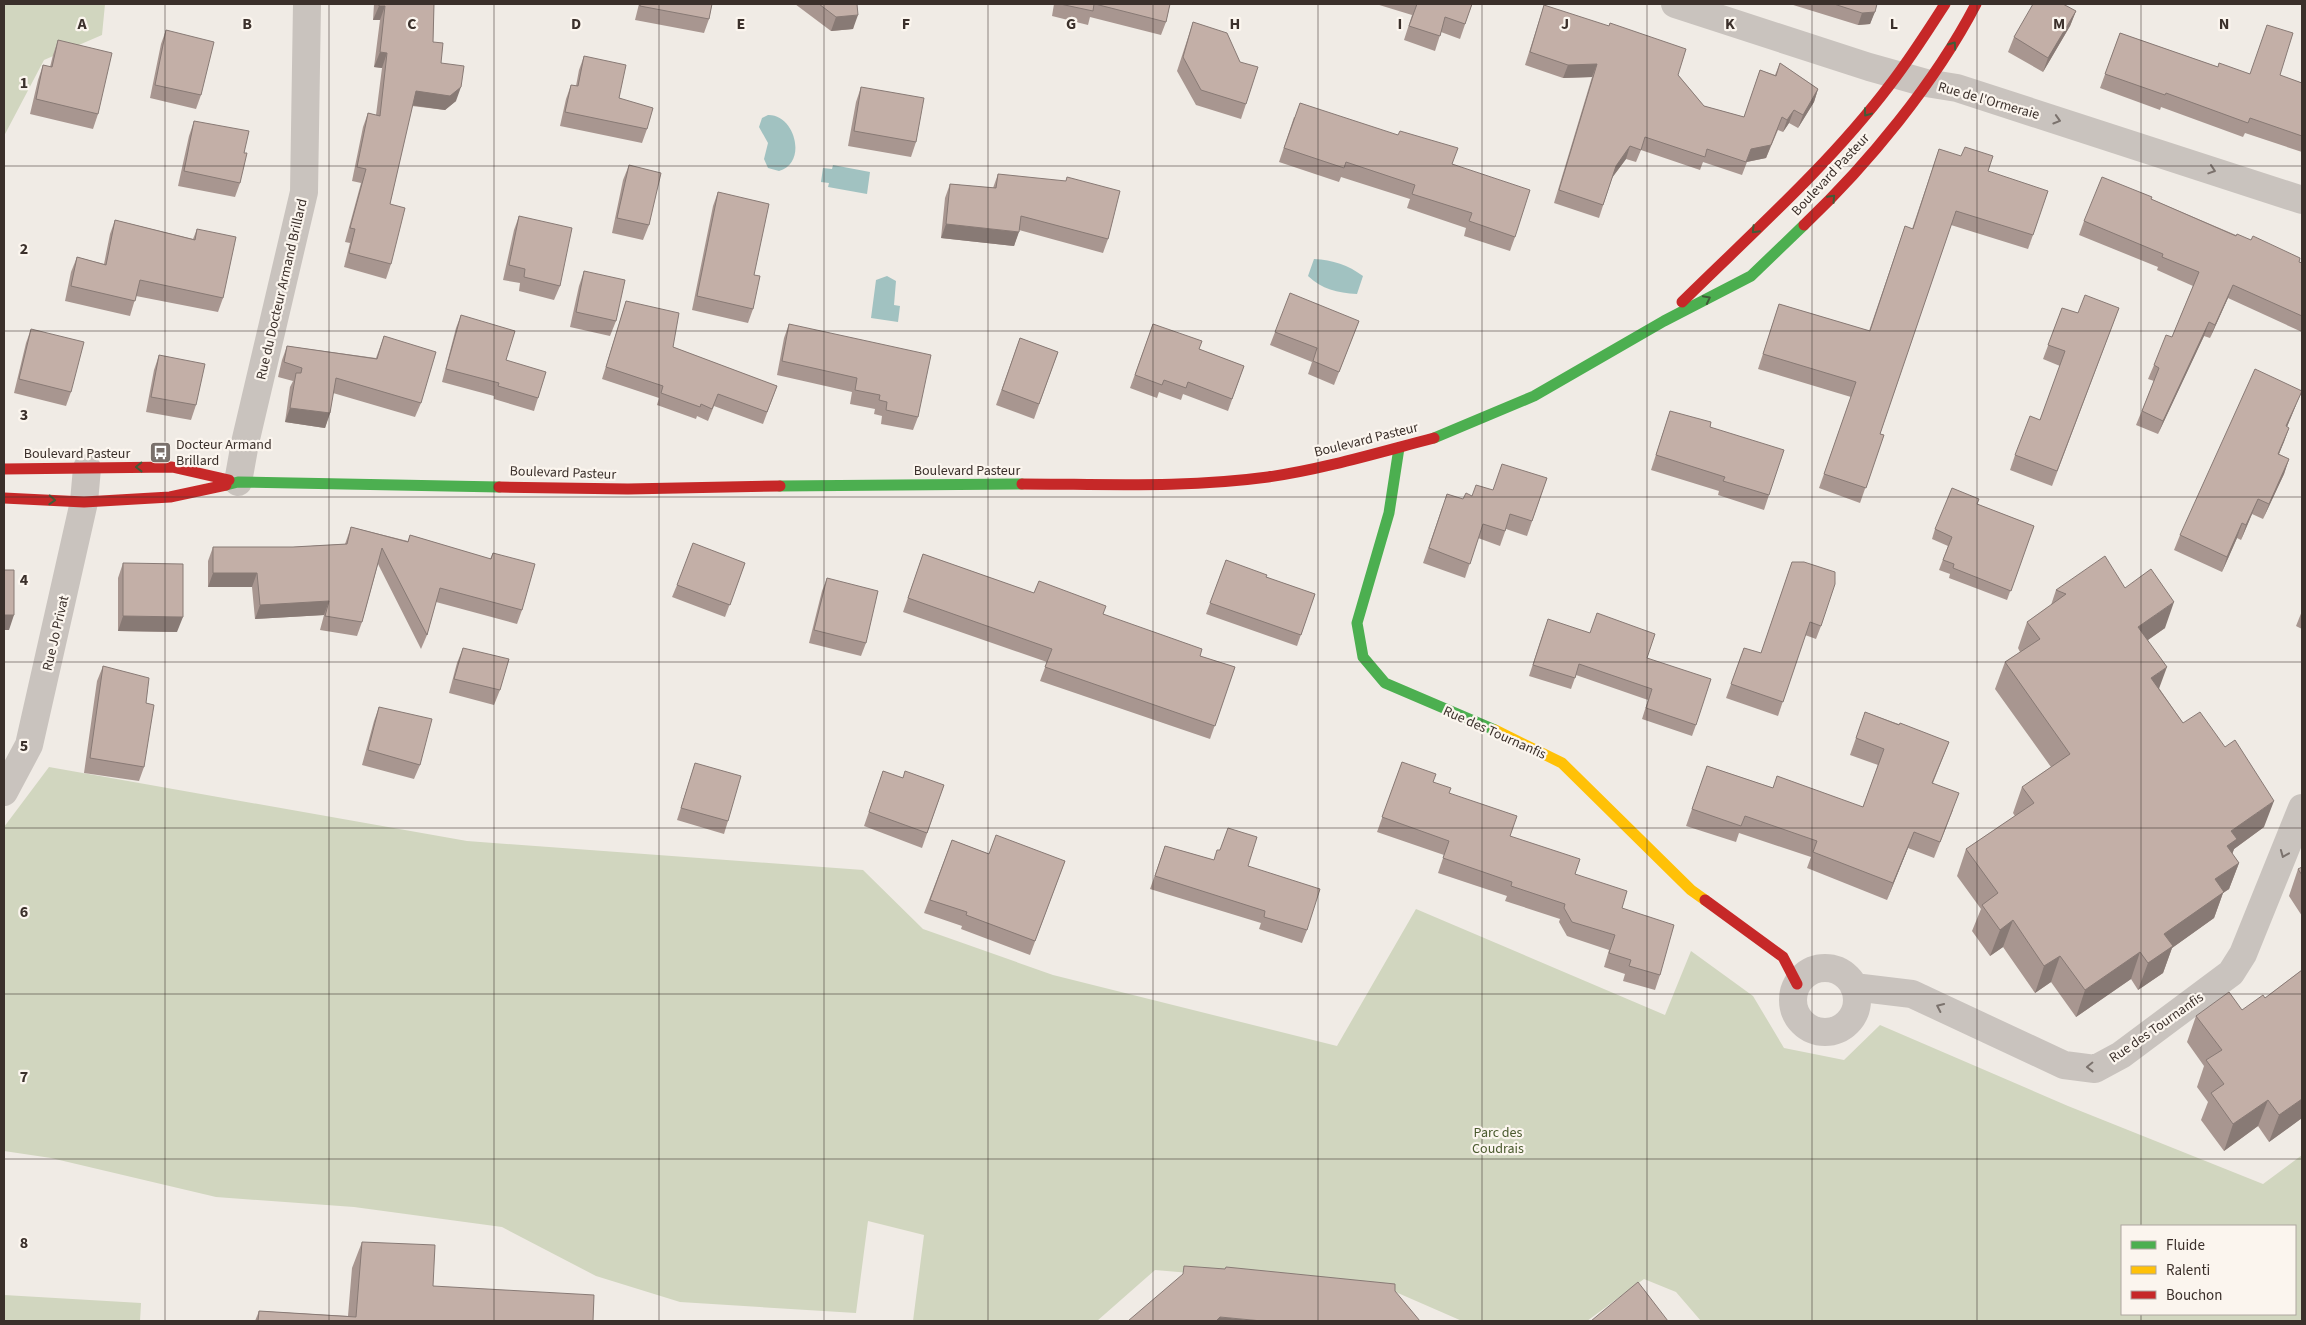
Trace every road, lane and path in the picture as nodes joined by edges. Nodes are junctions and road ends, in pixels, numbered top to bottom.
1 (307, 4) edge
2 (1675, 4) edge
3 (1944, 4) edge
4 (1976, 4) edge
5 (1896, 74) junction
6 (1926, 83) junction
7 (2302, 200) edge
8 (1664, 321) junction
9 (1399, 448) junction
10 (86, 468) junction
11 (4, 469) edge
12 (238, 482) junction
13 (4, 498) edge
14 (84, 502) junction
15 (4, 792) edge
16 (2302, 808) edge
17 (1797, 984) junction
18 (1854, 986) junction

1 - 12 street, Rue du Docteur Armand Brillard
2 - 5 street, Rue de l'Ormeraie
3 - 5 main road, Boulevard Pasteur
6 -> 4 main road, Boulevard Pasteur
5 - 6 street, Rue de l'Ormeraie
5 -> 8 main road, Boulevard Pasteur
6 -> 7 street, Rue de l'Ormeraie
8 -> 6 main road, Boulevard Pasteur
8 - 9 main road, Boulevard Pasteur
9 - 12 main road, Boulevard Pasteur
9 - 17 main road, Rue des Tournanfis
10 - 11 main road, Boulevard Pasteur
12 -> 10 main road, Boulevard Pasteur
10 - 14 street, Rue Jo Privat
12 - 14 main road, Boulevard Pasteur
13 -> 14 main road, Boulevard Pasteur
14 - 15 street, Rue Jo Privat
16 -> 18 street, Rue des Tournanfis
17 - 18 street
17 - 18 street

